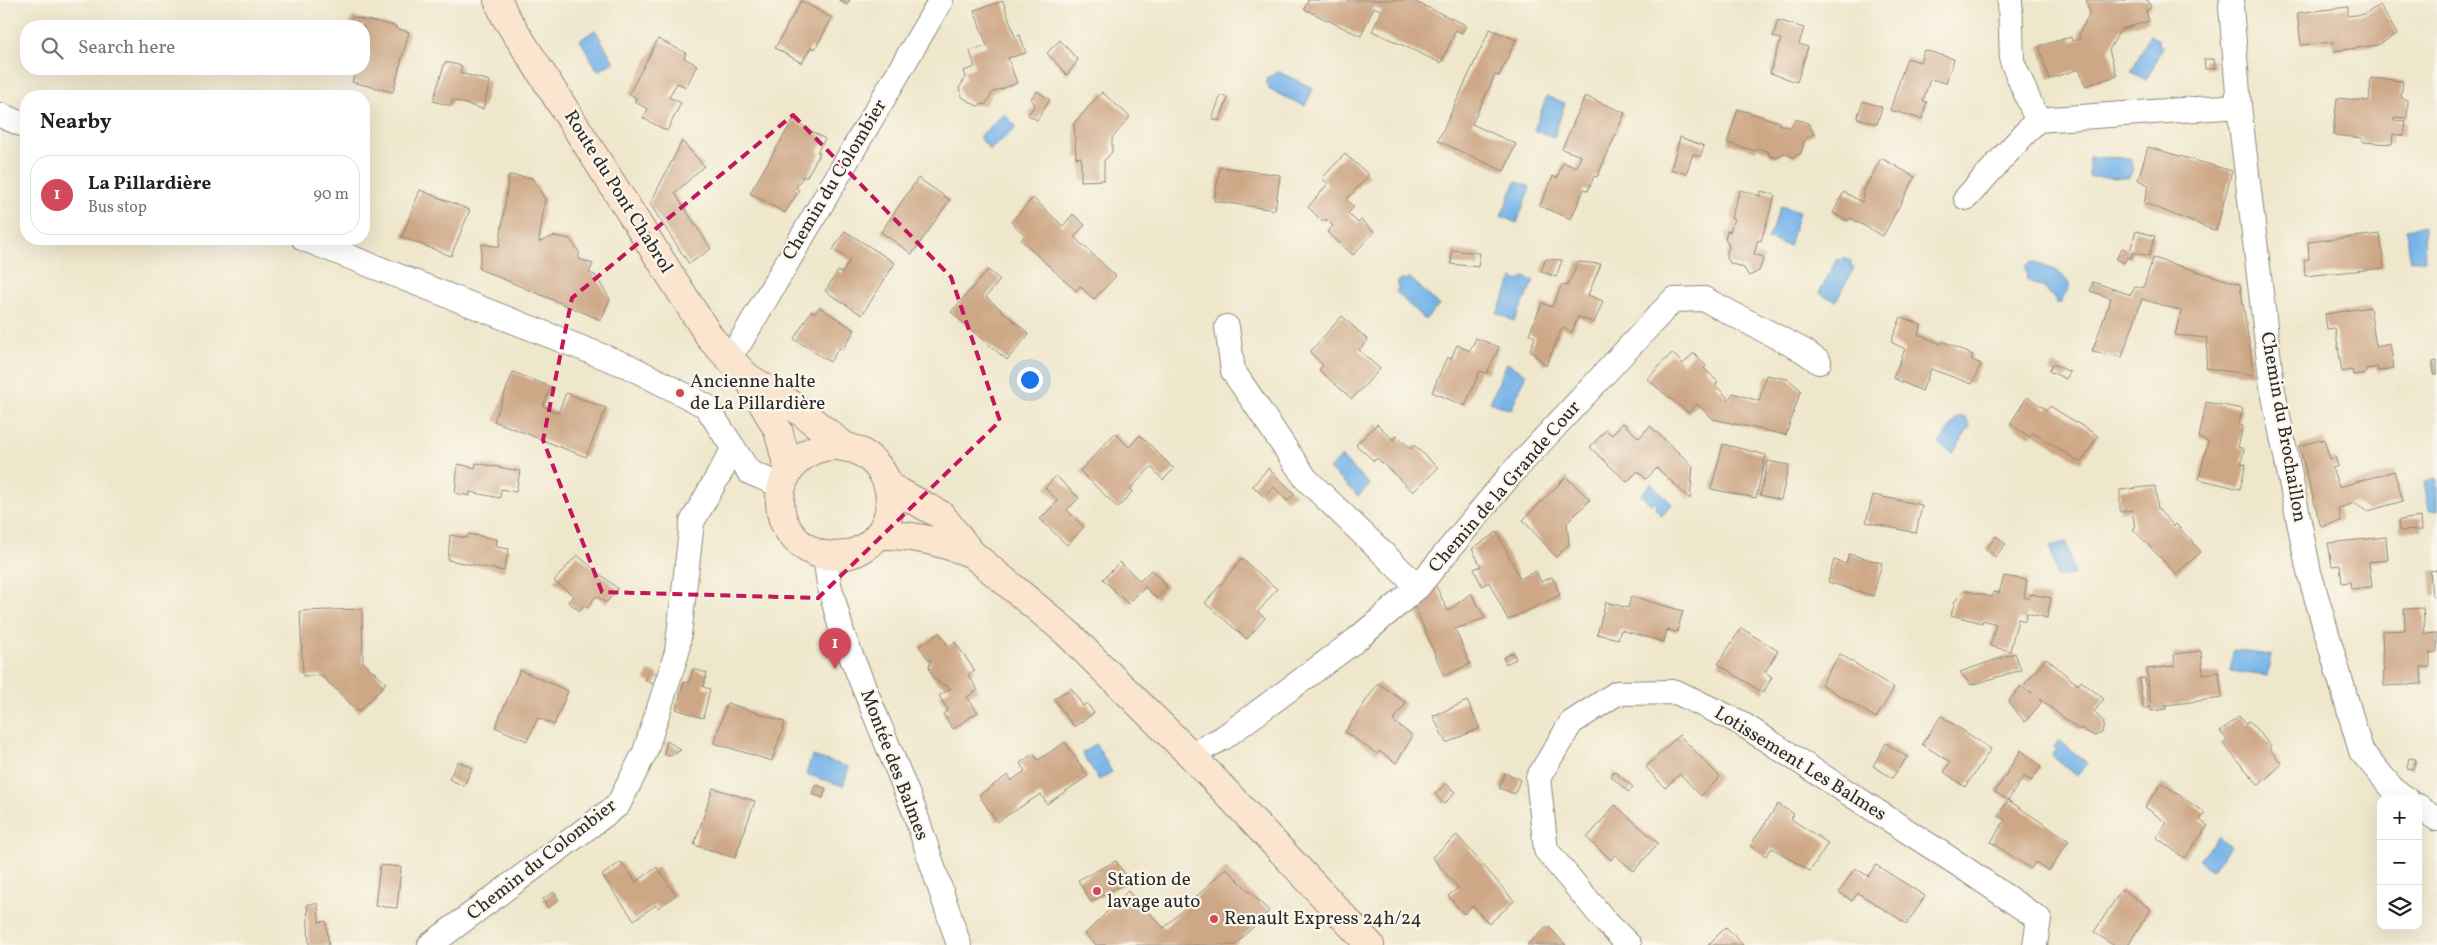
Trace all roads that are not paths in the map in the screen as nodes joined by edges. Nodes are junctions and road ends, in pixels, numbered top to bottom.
1 (498, 0) edge
2 (941, 0) edge
3 (2232, 0) edge
4 (2011, 1) edge
5 (2239, 106) junction
6 (0, 116) edge
7 (2037, 120) junction
8 (20, 124) edge
9 (1966, 198) dead end
10 (319, 245) edge
11 (1227, 327) dead end
12 (727, 357) junction
13 (1820, 362) dead end
14 (747, 377) junction
15 (848, 448) junction
16 (733, 450) junction
17 (786, 478) junction
18 (888, 486) junction
19 (879, 535) junction
20 (971, 553) junction
21 (825, 556) junction
22 (1418, 587) junction
23 (1191, 755) junction
24 (2401, 795) edge
25 (2422, 809) edge
26 (2437, 819) edge
27 (430, 945) edge
28 (959, 945) edge
29 (1370, 945) edge
30 (1629, 945) edge
31 (2035, 945) edge

1 - 12 main road, Route du Pont Chabrol
2 - 12 street, Chemin du Colombier
3 - 5 street, Chemin du Brochaillon
4 - 7 street
5 - 7 street
5 - 24 street, Chemin du Brochaillon
6 - 8 street
7 - 9 street
10 - 16 street
11 - 22 street
12 - 14 main road, Route du Pont Chabrol
13 - 22 street, Chemin de la Grande Cour
14 - 15 main road, Route du Pont Chabrol
14 - 17 main road, Route du Pont Chabrol
15 - 17 main road
15 - 18 main road
16 - 17 street
16 - 27 street, Chemin du Colombier
17 - 21 main road
18 - 19 main road
18 - 20 main road
19 - 20 main road
19 - 21 main road
20 - 23 main road
21 - 28 street, Montée des Balmes
22 - 23 street, Chemin de la Grande Cour
23 - 29 main road
25 - 26 street
30 - 31 street, Lotissement Les Balmes

